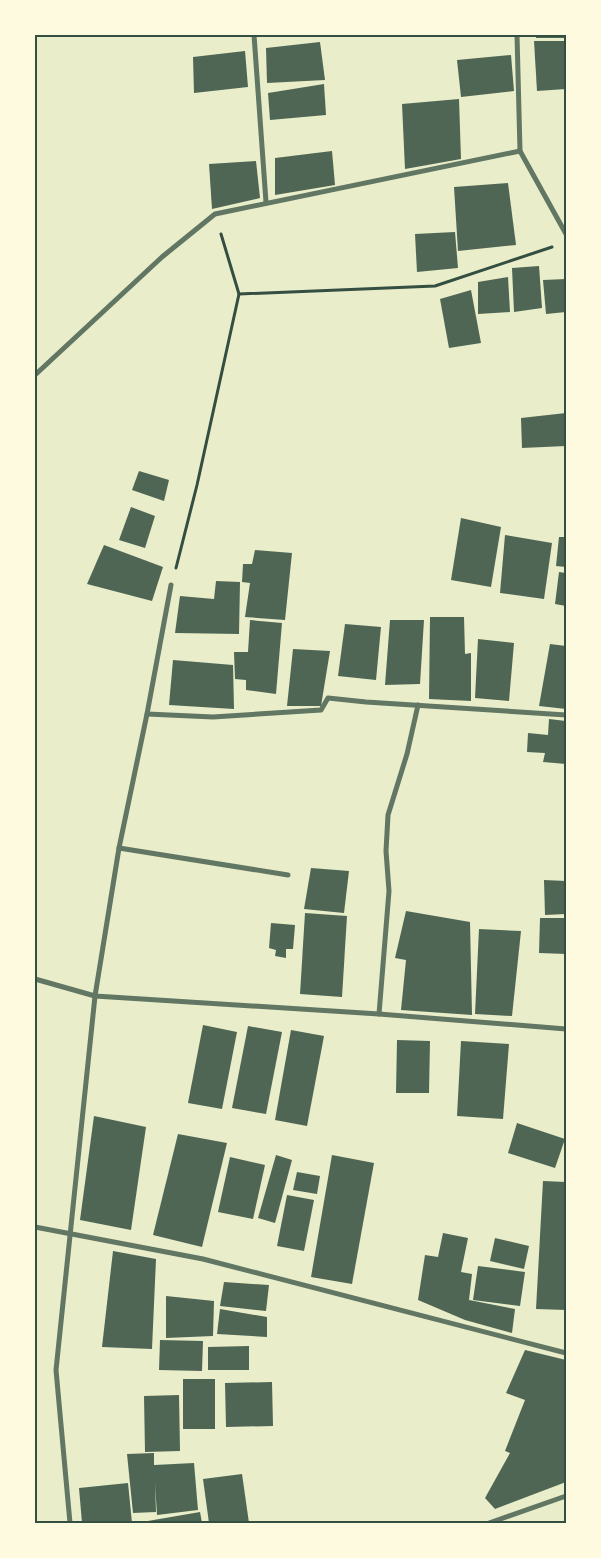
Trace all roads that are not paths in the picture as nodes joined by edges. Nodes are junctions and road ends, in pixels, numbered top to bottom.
1 (254, 35) edge
2 (517, 35) edge
3 (520, 151) junction
4 (266, 202) junction
5 (566, 234) edge
6 (35, 375) edge
7 (171, 585) road end
8 (418, 705) junction
9 (148, 714) junction
10 (566, 715) edge
11 (119, 848) junction
12 (288, 874) dead end
13 (35, 979) edge
14 (95, 996) junction
15 (379, 1014) junction
16 (566, 1029) edge
17 (35, 1227) edge
18 (71, 1234) junction
19 (566, 1353) edge
20 (566, 1496) edge
21 (70, 1523) edge
22 (489, 1523) edge

1 - 4 street
2 - 3 street
3 - 4 street
3 - 5 street
4 - 6 street
7 - 9 street
8 - 9 street
8 - 10 street
8 - 15 street
9 - 11 street
11 - 12 street
11 - 14 street
13 - 14 street
14 - 15 street
14 - 18 street
15 - 16 street
17 - 18 street
18 - 19 street
18 - 21 street
20 - 22 street

